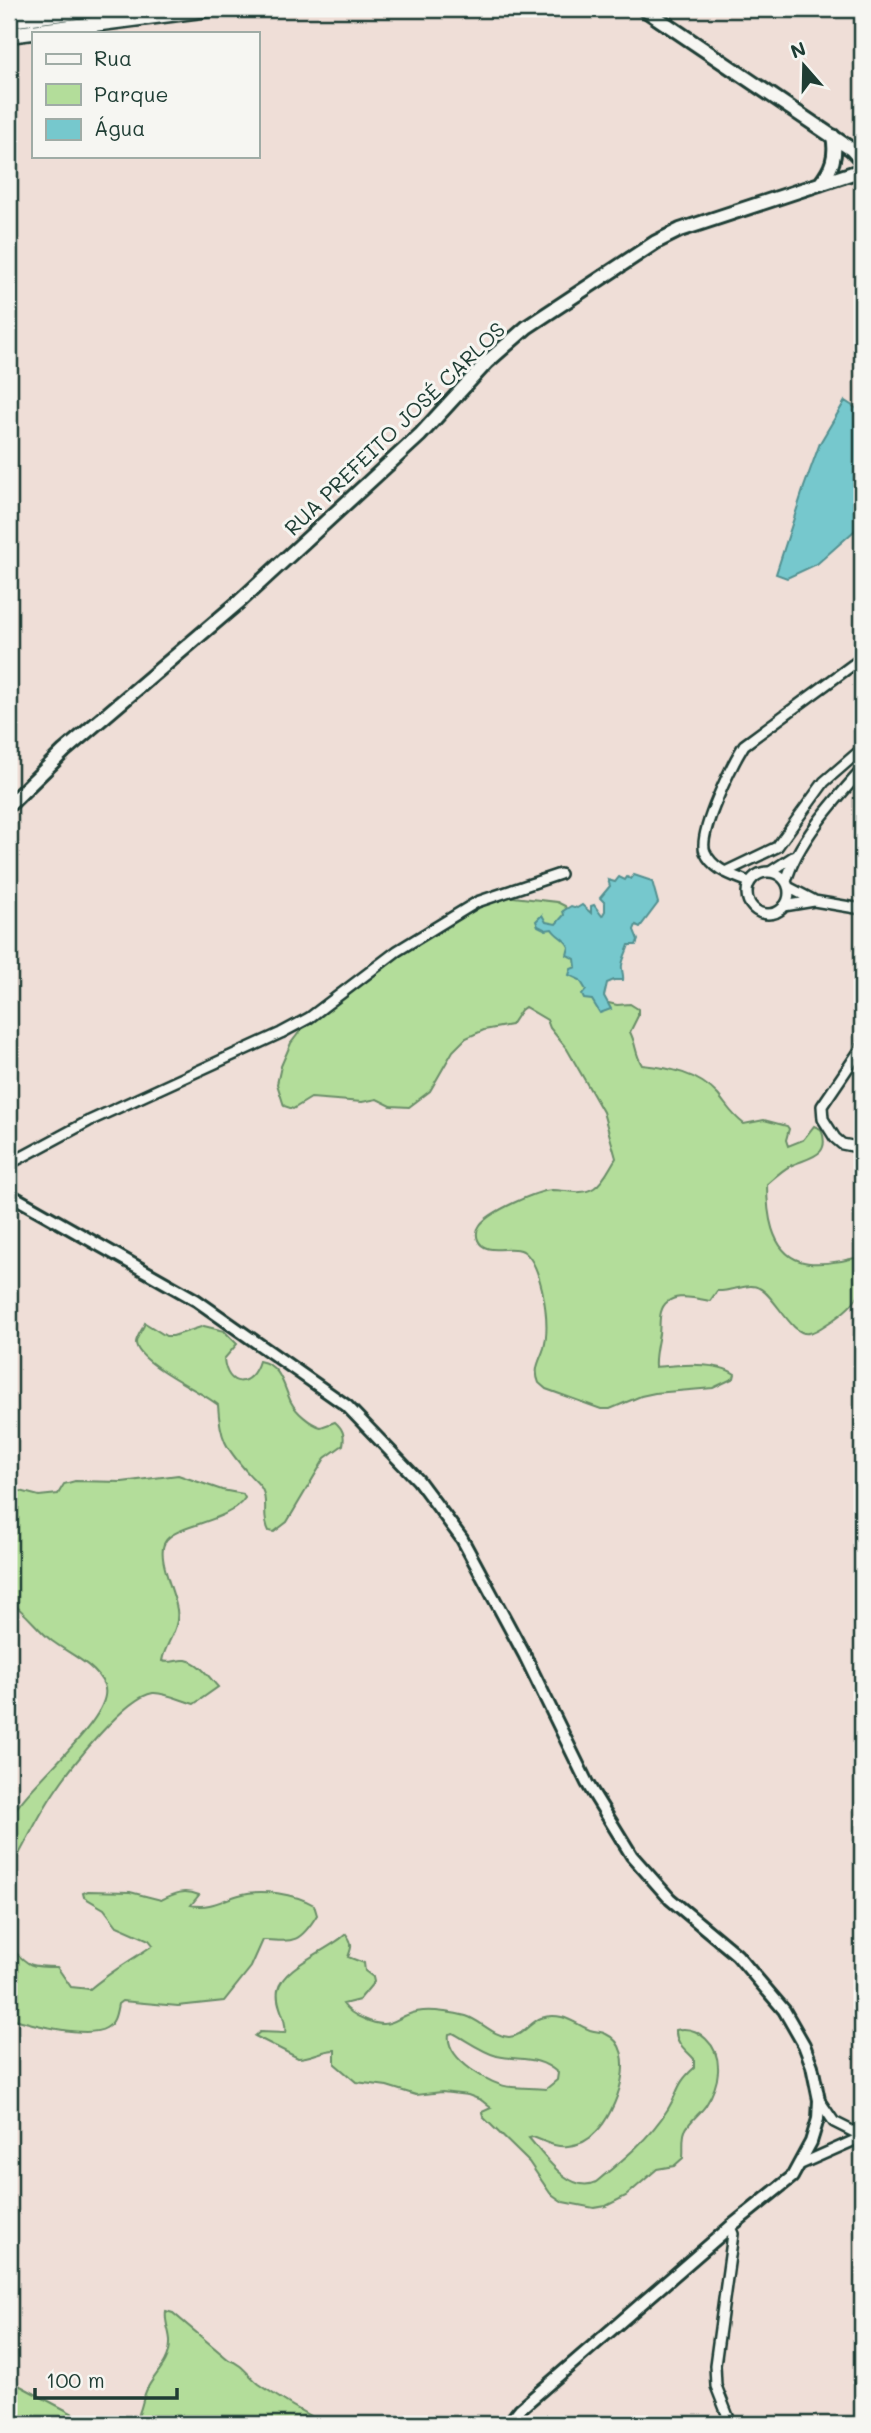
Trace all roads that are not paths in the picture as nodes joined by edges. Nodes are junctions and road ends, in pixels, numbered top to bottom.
1 (31, 9) edge
2 (95, 9) edge
3 (209, 9) edge
4 (644, 9) edge
5 (49, 14) junction
6 (9, 20) edge
7 (32, 32) edge
8 (32, 32) edge
9 (9, 35) edge
10 (832, 136) junction
11 (862, 161) edge
12 (862, 170) edge
13 (819, 185) junction
14 (862, 658) edge
15 (862, 749) edge
16 (862, 770) edge
17 (9, 805) edge
18 (798, 853) junction
19 (725, 872) junction
20 (770, 872) junction
21 (560, 874) dead end
22 (749, 882) junction
23 (787, 885) junction
24 (814, 901) junction
25 (784, 906) junction
26 (862, 909) edge
27 (862, 1046) edge
28 (862, 1148) edge
29 (9, 1164) edge
30 (9, 1194) edge
31 (819, 2100) junction
32 (862, 2137) edge
33 (801, 2164) junction
34 (730, 2227) junction
35 (508, 2424) edge
36 (731, 2424) edge

1 - 5 main road
2 - 5 main road
3 - 8 main road
4 - 10 main road
5 - 6 main road
7 - 9 main road
10 - 11 main road
10 - 13 main road
12 - 13 main road, RUA PREFEITO JOSÉ CARLOS
13 - 17 main road, RUA PREFEITO JOSÉ CARLOS
14 - 19 street
15 - 19 street
16 - 18 street
18 - 20 street
18 - 23 street
19 - 22 street
20 - 22 street
20 - 23 street
21 - 29 street
22 - 25 street
23 - 24 street
23 - 25 street
24 - 25 street
24 - 26 street
27 - 28 street
30 - 31 street
31 - 32 street
31 - 33 street
32 - 33 street
33 - 34 street
34 - 35 street
34 - 36 street

